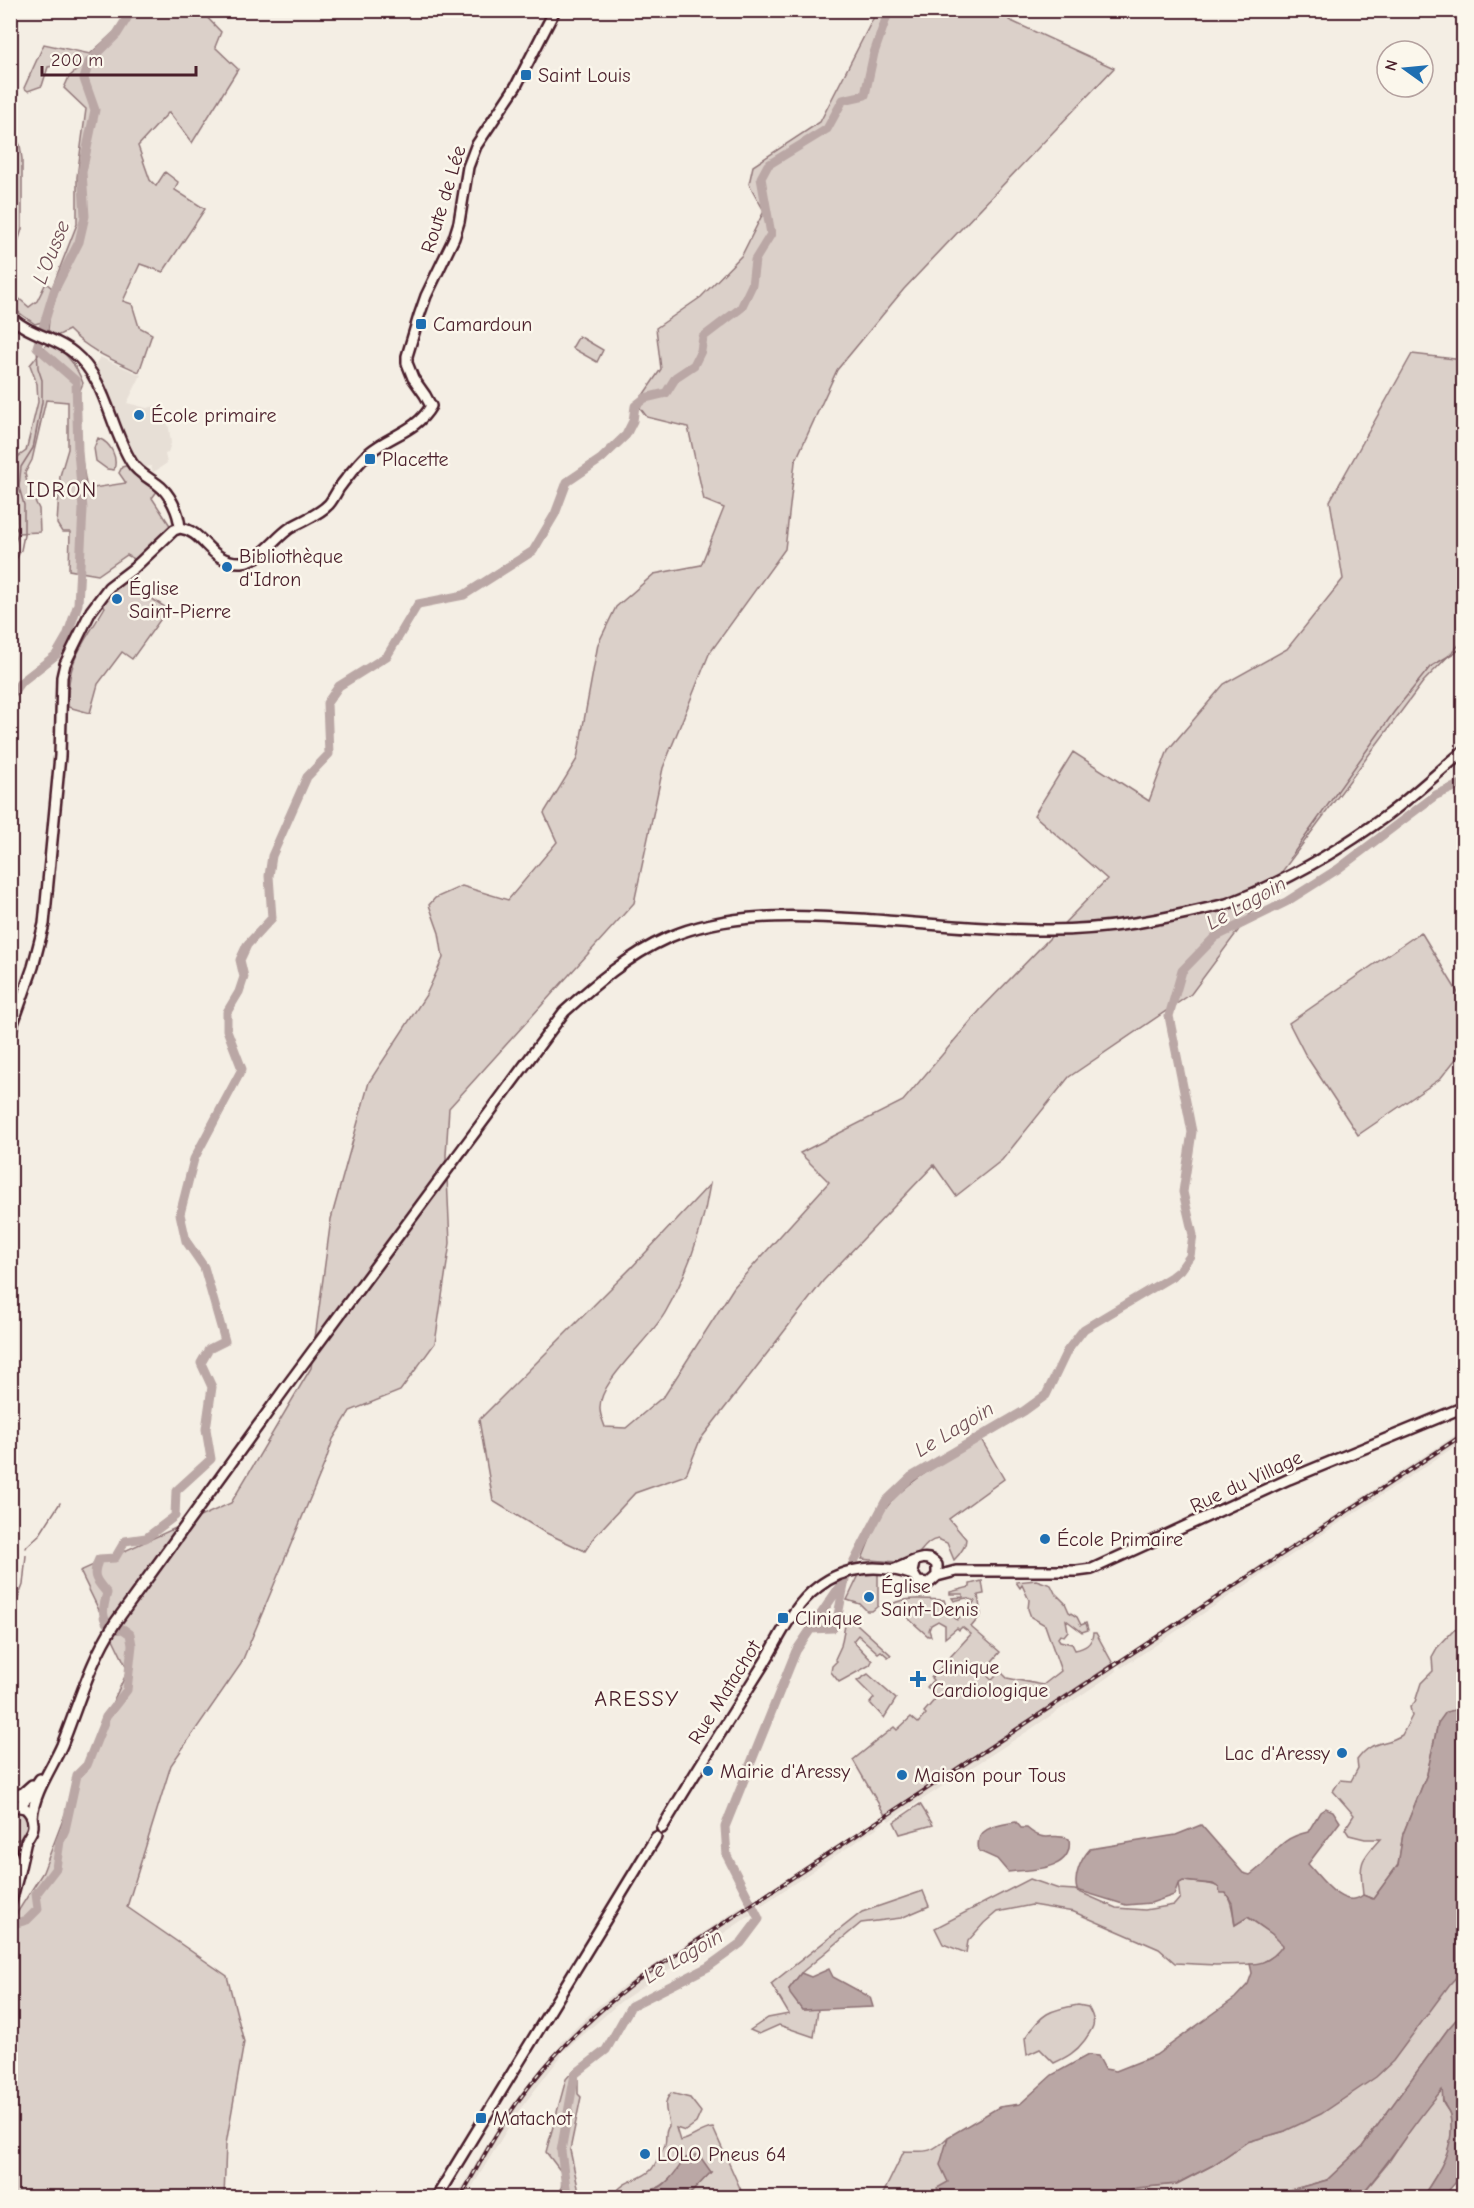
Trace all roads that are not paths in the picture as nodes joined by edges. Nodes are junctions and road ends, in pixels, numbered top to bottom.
1 (555, 10) edge
2 (10, 316) edge
3 (180, 528) junction
4 (1464, 751) edge
5 (10, 1032) edge
6 (1464, 1407) edge
7 (914, 1563) junction
8 (937, 1565) junction
9 (895, 1569) junction
10 (956, 1571) junction
11 (913, 1575) junction
12 (937, 1576) junction
13 (67, 1729) junction
14 (49, 1764) junction
15 (10, 1798) edge
16 (15, 1805) edge
17 (32, 1817) junction
18 (26, 1839) junction
19 (10, 1843) edge
20 (10, 1848) edge
21 (19, 1876) junction
22 (10, 1905) edge
23 (436, 2198) edge

1 - 3 main road, Route de Lée
2 - 3 main road
3 - 5 main road
4 - 13 main road
6 - 10 main road, Rue du Village
7 - 8 main road
7 - 9 main road, Rue Matachot
7 - 11 main road
8 - 10 main road, Rue du Village
8 - 12 main road
9 - 11 main road, Rue Matachot
9 - 23 main road, Rue Matachot
10 - 12 main road, Rue du Village
11 - 12 main road
13 - 14 main road
13 - 17 main road
14 - 15 main road
14 - 16 main road
16 - 17 main road
17 - 18 main road
18 - 19 main road
18 - 21 main road
20 - 21 main road
21 - 22 main road

